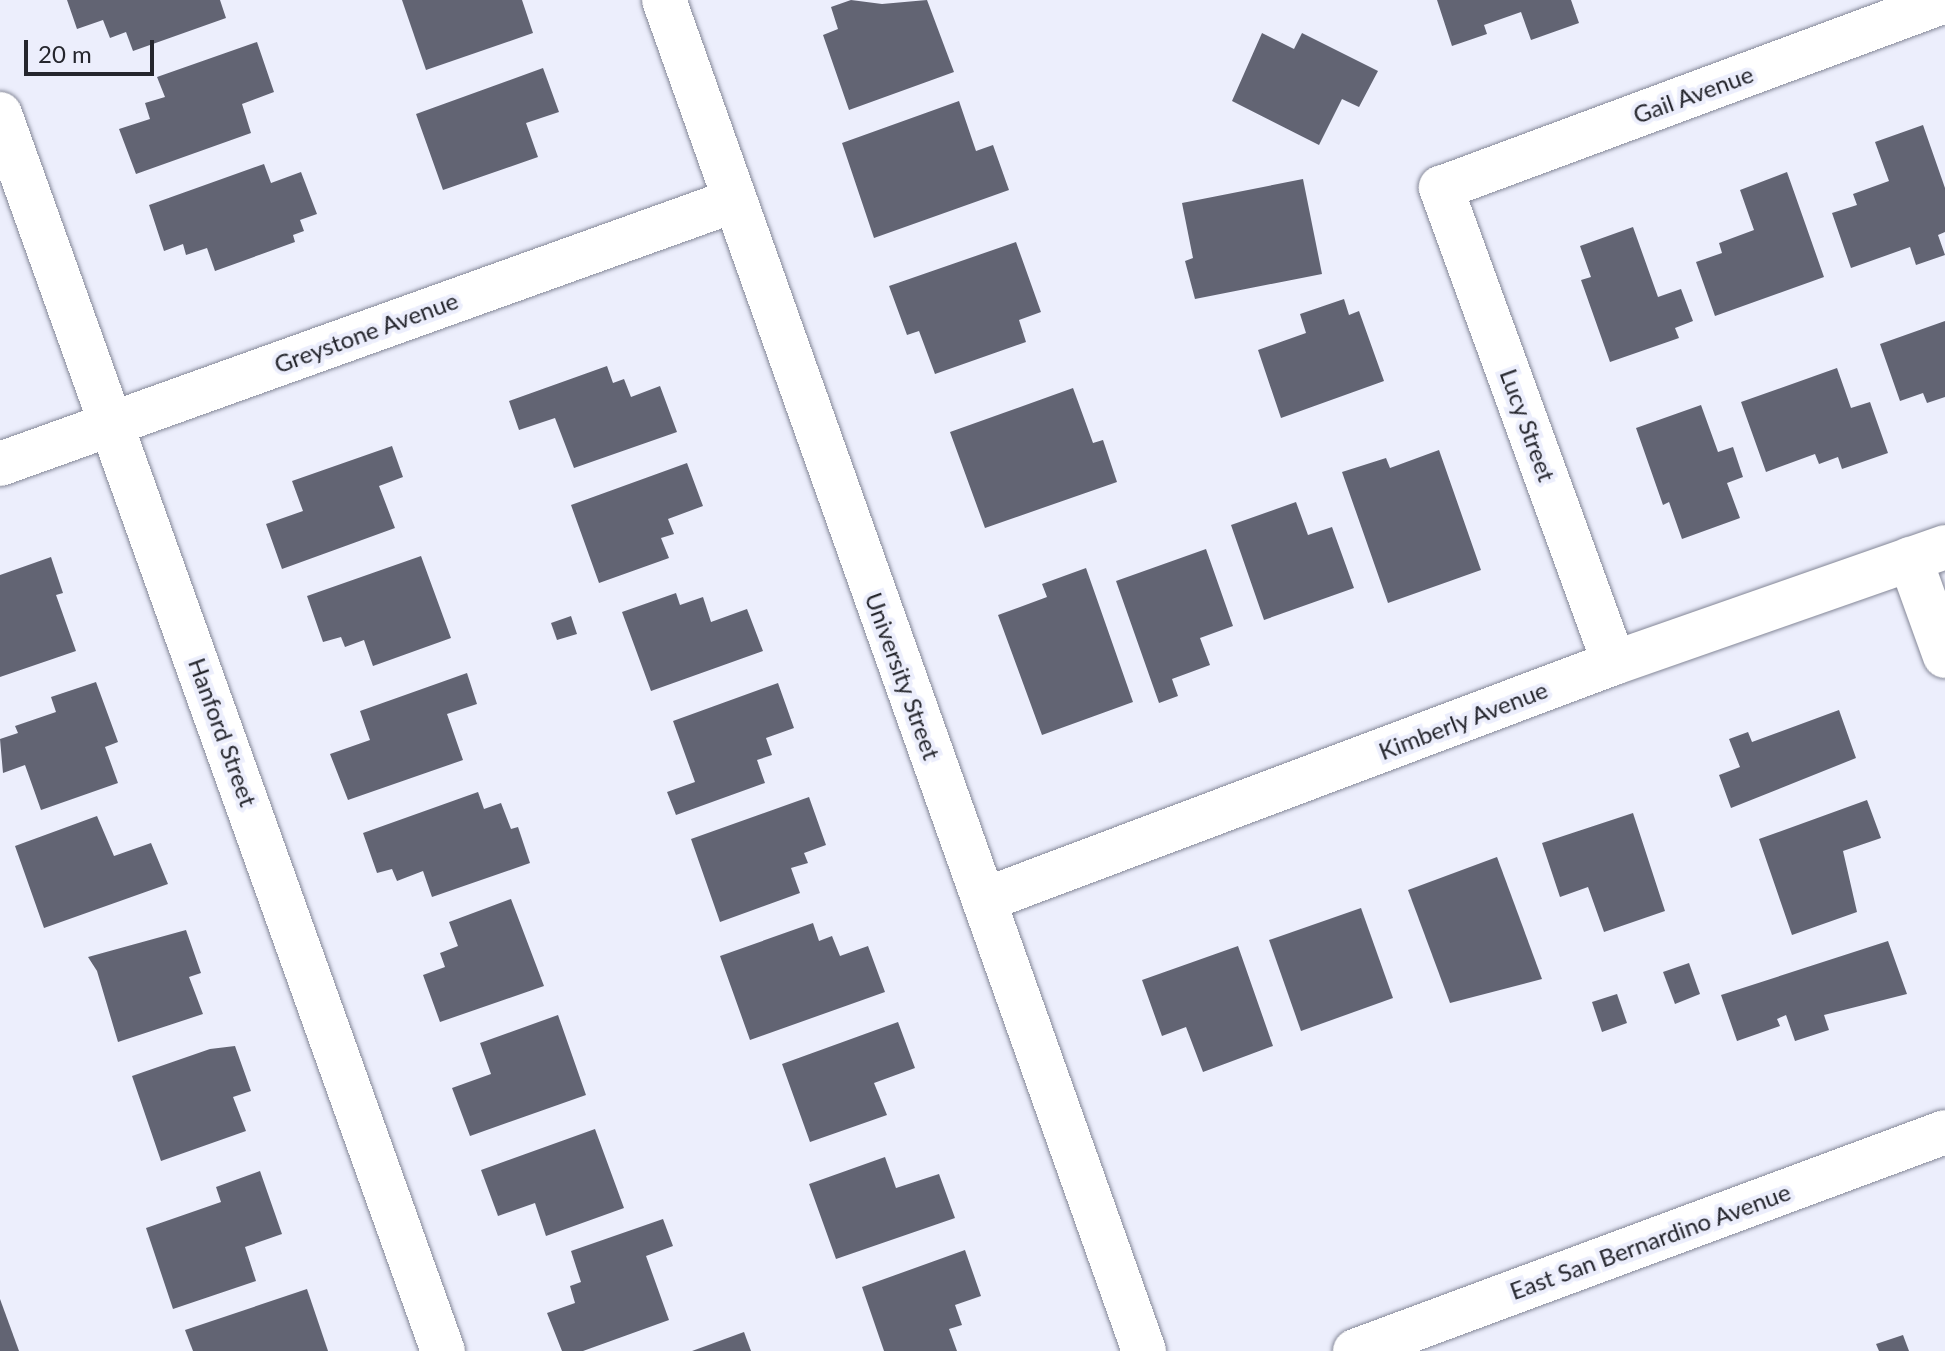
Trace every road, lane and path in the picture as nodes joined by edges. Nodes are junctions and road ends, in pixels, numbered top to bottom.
1 (664, 0) edge
2 (1945, 1) edge
3 (0, 114) edge
4 (1441, 188) joint
5 (733, 201) junction
6 (112, 423) junction
7 (0, 464) edge
8 (1928, 553) edge
9 (1945, 656) edge
10 (1614, 663) junction
11 (984, 900) junction
12 (1945, 1132) edge
13 (443, 1351) edge
14 (1144, 1351) edge
15 (1355, 1351) edge

1 - 5 street, University Street
2 - 4 street, Gail Avenue
3 - 6 street, Hanford Street
4 - 10 street, Lucy Street
5 - 6 street, Greystone Avenue
5 - 11 street, University Street
6 - 7 street, Greystone Avenue
6 - 13 street, Hanford Street
8 - 9 street
8 - 10 street, Kimberly Avenue
10 - 11 street, Kimberly Avenue
11 - 14 street, University Street
12 - 15 street, East San Bernardino Avenue

